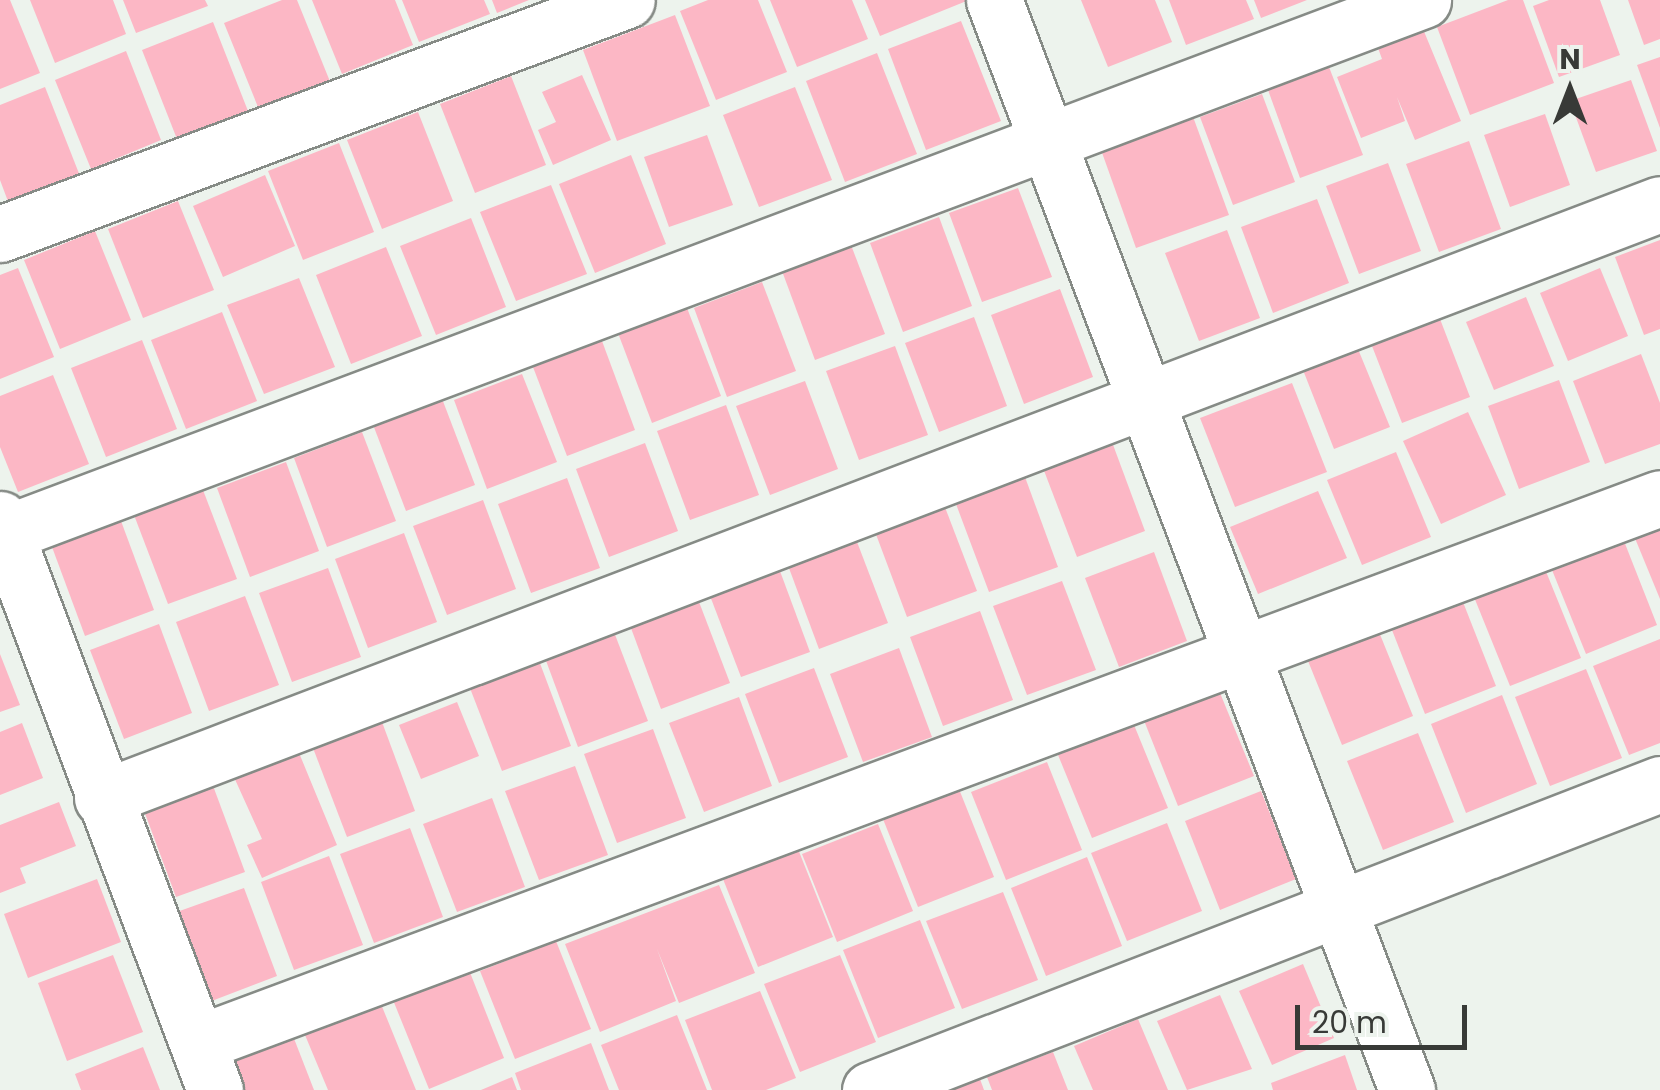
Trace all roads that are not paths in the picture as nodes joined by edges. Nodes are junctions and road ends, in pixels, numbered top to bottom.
1 (627, 0) edge
2 (994, 0) edge
3 (1423, 0) edge
4 (1049, 138) junction
5 (1660, 204) edge
6 (0, 234) edge
7 (1146, 406) junction
8 (1660, 498) edge
9 (3, 526) edge
10 (1240, 653) junction
11 (1660, 784) edge
12 (102, 798) junction
13 (1336, 912) junction
14 (206, 1067) edge
15 (870, 1090) edge
16 (1407, 1090) edge

1 - 6 street
2 - 4 street
3 - 4 street
4 - 7 street
4 - 9 street
5 - 7 street
7 - 10 street
7 - 12 street
8 - 10 street
9 - 12 street
10 - 13 street
10 - 14 street
11 - 13 street
12 - 14 street
13 - 15 street
13 - 16 street

